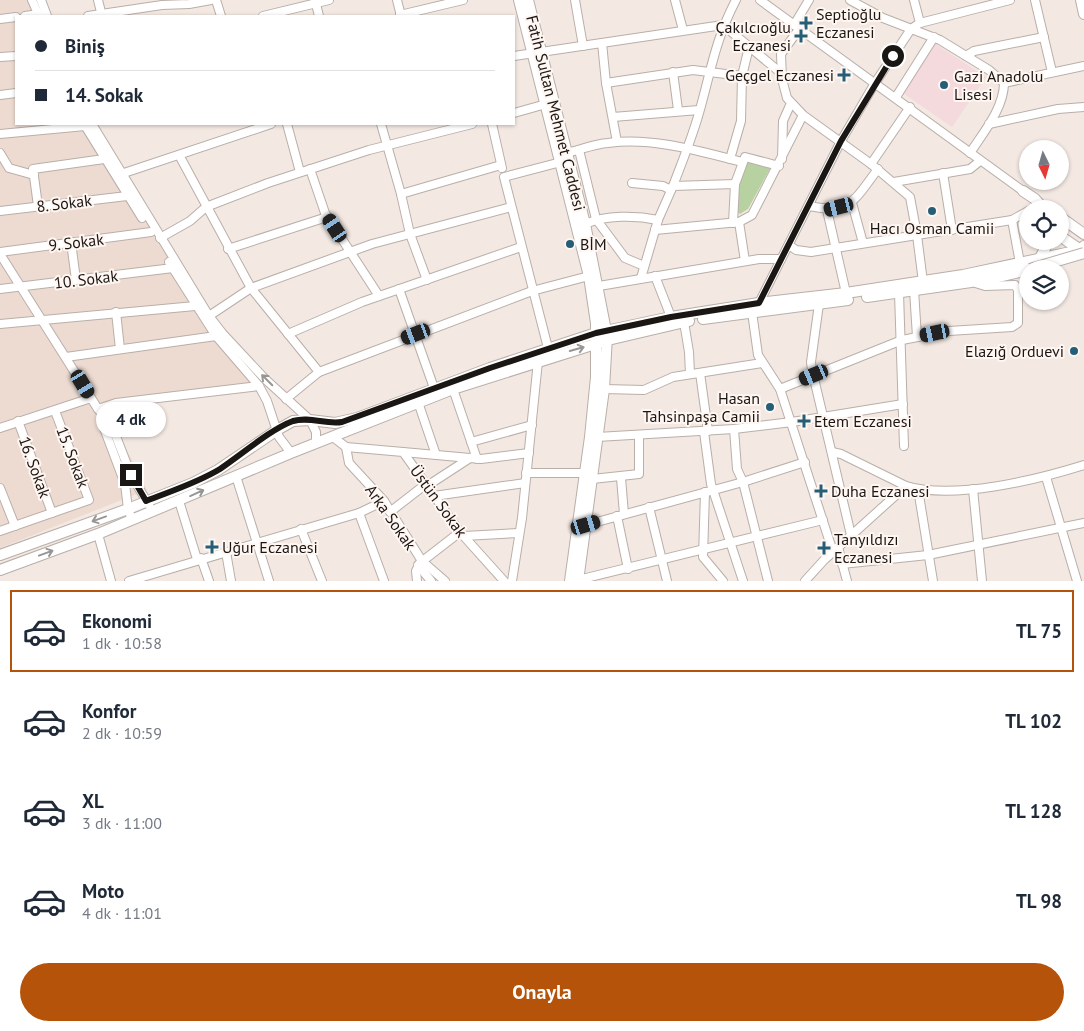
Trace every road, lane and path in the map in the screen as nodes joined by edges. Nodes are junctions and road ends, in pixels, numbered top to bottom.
1 (32, 0) edge
2 (41, 0) edge
3 (98, 0) edge
4 (210, 0) edge
5 (216, 0) edge
6 (329, 0) edge
7 (397, 0) edge
8 (463, 0) edge
9 (519, 0) edge
10 (528, 0) edge
11 (575, 0) edge
12 (675, 0) edge
13 (736, 0) edge
14 (760, 0) edge
15 (809, 0) edge
16 (850, 0) edge
17 (914, 0) edge
18 (1010, 0) edge
19 (1035, 0) edge
20 (1081, 0) edge
21 (315, 1) edge
22 (188, 2) edge
23 (977, 4) edge
24 (101, 14) edge
25 (1084, 14) edge
26 (41, 15) edge
27 (42, 15) edge
28 (221, 15) edge
29 (266, 15) edge
30 (319, 15) edge
31 (400, 15) edge
32 (404, 15) edge
33 (15, 17) edge
34 (0, 19) edge
35 (920, 23) junction
36 (723, 25) junction
37 (797, 27) junction
38 (911, 29) junction
39 (683, 30) junction
40 (934, 37) junction
41 (1044, 37) junction
42 (602, 43) junction
43 (583, 46) junction
44 (749, 47) junction
45 (537, 53) junction
46 (15, 56) edge
47 (515, 56) edge
48 (966, 56) junction
49 (0, 57) edge
50 (1084, 66) edge
51 (673, 72) junction
52 (708, 72) junction
53 (1052, 72) junction
54 (781, 73) junction
55 (742, 76) junction
56 (606, 83) junction
57 (875, 83) junction
58 (1004, 83) junction
59 (15, 93) edge
60 (0, 95) edge
61 (896, 97) junction
62 (791, 103) junction
63 (546, 104) junction
64 (910, 107) junction
65 (1084, 107) edge
66 (678, 110) junction
67 (699, 110) junction
68 (515, 113) edge
69 (803, 115) junction
70 (613, 117) junction
71 (989, 124) junction
72 (78, 125) edge
73 (87, 125) edge
74 (88, 125) edge
75 (264, 125) edge
76 (286, 125) edge
77 (381, 125) edge
78 (464, 125) edge
79 (492, 125) edge
80 (242, 128) edge
81 (0, 134) edge
82 (841, 141) junction
83 (617, 142) junction
84 (386, 146) junction
85 (687, 148) junction
86 (579, 150) junction
87 (0, 153) edge
88 (970, 153) junction
89 (179, 155) junction
90 (563, 157) junction
91 (104, 159) junction
92 (730, 159) junction
93 (980, 161) junction
94 (742, 162) junction
95 (780, 162) junction
96 (501, 165) junction
97 (874, 166) junction
98 (310, 169) junction
99 (300, 172) junction
100 (943, 172) junction
101 (121, 174) junction
102 (34, 175) junction
103 (504, 177) junction
104 (894, 182) junction
105 (632, 183) dead end
106 (735, 184) junction
107 (588, 188) junction
108 (672, 188) junction
109 (576, 190) junction
110 (1023, 191) joint
111 (401, 194) junction
112 (127, 196) junction
113 (1030, 200) edge
114 (852, 204) junction
115 (38, 206) junction
116 (511, 206) junction
117 (809, 206) junction
118 (206, 207) junction
119 (827, 210) junction
120 (0, 211) edge
121 (1019, 216) edge
122 (327, 217) junction
123 (596, 219) junction
124 (658, 220) junction
125 (1012, 220) junction
126 (736, 222) junction
127 (584, 224) junction
128 (1069, 228) edge
129 (655, 230) junction
130 (952, 230) junction
131 (151, 232) junction
132 (410, 234) junction
133 (1069, 234) edge
134 (917, 235) junction
135 (1069, 237) edge
136 (160, 238) junction
137 (1069, 240) edge
138 (71, 242) junction
139 (863, 243) junction
140 (789, 245) junction
141 (521, 247) junction
142 (1083, 247) edge
143 (836, 248) junction
144 (228, 249) junction
145 (1044, 250) edge
146 (350, 252) junction
147 (1, 256) edge
148 (1040, 258) junction
149 (781, 259) junction
150 (1022, 260) edge
151 (1037, 260) edge
152 (1046, 260) edge
153 (745, 261) junction
154 (644, 266) junction
155 (173, 268) junction
156 (1019, 269) edge
157 (1019, 269) edge
158 (589, 276) junction
159 (655, 276) junction
160 (641, 278) junction
161 (76, 280) junction
162 (427, 280) junction
163 (923, 282) junction
164 (971, 282) junction
165 (599, 286) junction
166 (20, 287) junction
167 (250, 288) junction
168 (0, 289) edge
169 (399, 289) junction
170 (914, 290) junction
171 (532, 291) junction
172 (846, 293) junction
173 (899, 293) junction
174 (380, 296) junction
175 (759, 303) junction
176 (819, 304) junction
177 (196, 306) junction
178 (116, 312) junction
179 (752, 312) junction
180 (209, 316) junction
181 (671, 317) junction
182 (41, 319) junction
183 (684, 322) junction
184 (0, 324) edge
185 (288, 334) junction
186 (416, 334) junction
187 (216, 336) junction
188 (602, 337) junction
189 (917, 337) junction
190 (902, 340) junction
191 (548, 348) junction
192 (120, 350) junction
193 (66, 357) junction
194 (538, 361) junction
195 (762, 363) junction
196 (319, 372) junction
197 (700, 373) junction
198 (690, 374) junction
199 (814, 375) junction
200 (259, 386) junction
201 (434, 388) junction
202 (780, 388) junction
203 (452, 389) junction
204 (604, 389) junction
205 (91, 398) junction
206 (286, 400) junction
207 (418, 402) junction
208 (904, 404) junction
209 (98, 410) junction
210 (55, 411) junction
211 (824, 417) junction
212 (104, 418) junction
213 (310, 420) junction
214 (18, 421) junction
215 (792, 422) junction
216 (532, 425) junction
217 (0, 428) edge
218 (277, 430) junction
219 (734, 430) junction
220 (706, 431) junction
221 (639, 435) junction
222 (333, 437) junction
223 (597, 437) junction
224 (471, 442) junction
225 (316, 443) junction
226 (904, 446) dead end
227 (346, 447) junction
228 (403, 452) junction
229 (832, 452) junction
230 (291, 453) junction
231 (529, 453) junction
232 (436, 455) junction
233 (474, 458) junction
234 (805, 462) junction
235 (1084, 467) edge
236 (526, 473) junction
237 (236, 476) junction
238 (589, 476) junction
239 (1046, 477) junction
240 (621, 478) junction
241 (743, 482) junction
242 (525, 483) junction
243 (426, 485) junction
244 (906, 486) junction
245 (0, 488) edge
246 (973, 489) junction
247 (918, 490) junction
248 (709, 491) junction
249 (434, 496) junction
250 (146, 501) junction
251 (178, 501) junction
252 (384, 501) junction
253 (649, 507) junction
254 (128, 509) junction
255 (152, 512) junction
256 (390, 512) junction
257 (52, 513) junction
258 (359, 514) junction
259 (620, 515) junction
260 (132, 520) junction
261 (823, 520) junction
262 (1084, 523) edge
263 (586, 525) junction
264 (15, 526) junction
265 (1062, 528) junction
266 (301, 529) junction
267 (0, 531) edge
268 (519, 533) junction
269 (98, 534) junction
270 (462, 534) junction
271 (852, 535) junction
272 (757, 536) junction
273 (257, 544) junction
274 (731, 544) junction
275 (978, 545) junction
276 (703, 549) junction
277 (836, 549) junction
278 (226, 552) junction
279 (0, 555) edge
280 (928, 555) junction
281 (199, 559) junction
282 (662, 561) junction
283 (420, 563) junction
284 (842, 564) junction
285 (628, 569) junction
286 (0, 570) edge
287 (111, 581) edge
288 (129, 581) edge
289 (209, 581) edge
290 (231, 581) edge
291 (269, 581) edge
292 (322, 581) edge
293 (384, 581) edge
294 (417, 581) edge
295 (431, 581) edge
296 (445, 581) edge
297 (504, 581) edge
298 (512, 581) edge
299 (576, 581) edge
300 (667, 581) edge
301 (724, 581) edge
302 (743, 581) edge
303 (768, 581) edge
304 (805, 581) edge
305 (847, 581) edge
306 (933, 581) edge
307 (982, 581) edge
308 (1077, 581) edge

1 - 26 street
2 - 27 street
3 - 24 street
4 - 22 street
5 - 28 street
6 - 21 street
7 - 31 street
8 - 32 street
9 - 45 main road
10 - 45 main road, Fatih Sultan Mehmet Caddesi
11 - 43 street
12 - 39 street
13 - 36 street
14 - 37 street
15 - 37 street
16 - 38 street
17 - 35 street
18 - 23 street
19 - 41 street
20 - 25 main road
21 - 29 street
21 - 30 street
22 - 24 street
23 - 35 street
33 - 34 street
35 - 38 street
36 - 39 street
36 - 44 street
36 - 52 street
37 - 54 street
37 - 57 street
38 - 40 street
38 - 57 street
39 - 42 street
40 - 48 street
40 - 61 street
41 - 48 street
41 - 53 street
42 - 43 street
42 - 56 street
43 - 45 street
44 - 54 street
44 - 55 street
45 - 47 street
45 - 63 main road
45 - 90 main road, Fatih Sultan Mehmet Caddesi
46 - 49 street
48 - 58 street
50 - 53 street
51 - 52 street
51 - 56 street
51 - 66 street
52 - 55 street
52 - 67 street
53 - 58 street
54 - 62 street
55 - 92 street
56 - 70 street
57 - 61 street
57 - 82 street
58 - 71 street
59 - 60 street
61 - 64 street
62 - 69 street
62 - 95 street
63 - 68 street
63 - 90 main road
64 - 88 street
64 - 97 street
65 - 71 street
66 - 67 street
66 - 70 street
67 - 85 street
69 - 82 street
69 - 95 street
70 - 83 street
71 - 88 street
72 - 81 street
73 - 91 street
74 - 101 street
75 - 80 street
76 - 99 street
77 - 84 street
78 - 84 street
79 - 96 street
80 - 89 street
82 - 97 street
82 - 117 street
83 - 85 street
83 - 86 street
84 - 98 street
84 - 111 street
85 - 92 street
85 - 108 street
86 - 90 street
86 - 107 street
87 - 102 street
88 - 93 street
89 - 101 street
89 - 118 street
90 - 103 street
90 - 109 main road, Fatih Sultan Mehmet Caddesi
90 - 158 main road
91 - 102 street
91 - 112 street
92 - 94 street
93 - 100 street
93 - 110 street
94 - 95 street
94 - 106 street
95 - 126 street
96 - 103 street
96 - 111 street
97 - 104 street
97 - 114 street
98 - 99 street
98 - 122 street
99 - 118 street
100 - 104 street
100 - 130 street
101 - 136 street
102 - 115 street
103 - 116 street
104 - 134 street
105 - 108 street
106 - 108 street
106 - 126 street
107 - 109 street
107 - 123 street
108 - 124 street
109 - 127 main road, Fatih Sultan Mehmet Caddesi
110 - 113 main road
111 - 132 street
112 - 115 street, 8. Sokak
112 - 131 street
114 - 119 street
114 - 139 street
115 - 120 street, 8. Sokak
116 - 132 street
116 - 141 street
117 - 119 street
117 - 140 street
118 - 136 street
118 - 144 street
119 - 143 street
121 - 125 street
122 - 144 street
122 - 146 street
123 - 124 street
123 - 127 street
123 - 154 street
124 - 129 street
125 - 130 street
125 - 150 street
126 - 129 street
126 - 153 street
127 - 165 main road, Fatih Sultan Mehmet Caddesi
128 - 142 main road
129 - 154 street
130 - 134 street
131 - 138 street, 9. Sokak
131 - 155 street
132 - 146 street
132 - 162 street
133 - 142 main road
134 - 139 street
134 - 163 street
135 - 142 main road
136 - 180 street
137 - 142 main road
138 - 147 street, 9. Sokak
138 - 161 street
139 - 143 street
140 - 143 street
140 - 149 street
141 - 162 street
141 - 171 street
142 - 148 main road
142 - 152 main road, bridge
142 - 164 main road
143 - 172 street
144 - 167 street
145 - 148 main road
146 - 167 street
146 - 174 street
147 - 166 street
148 - 151 main road
149 - 153 street
149 - 175 street
153 - 159 street
154 - 160 street
155 - 161 street, 10. Sokak
155 - 177 street
156 - 163 main road
157 - 164 main road
158 - 171 street
158 - 188 main road
159 - 160 street
159 - 181 street
160 - 165 street
161 - 166 street, 10. Sokak
162 - 169 street
163 - 172 main road
164 - 170 main road
164 - 189 street
165 - 188 main road, Fatih Sultan Mehmet Caddesi
166 - 168 street, 10. Sokak
166 - 182 street
167 - 180 street
167 - 185 street
169 - 174 street
169 - 186 street
170 - 173 main road
170 - 189 street
171 - 186 street
171 - 191 street
172 - 175 main road
173 - 176 main road
173 - 190 street
174 - 185 street
175 - 179 street
175 - 181 main road
176 - 179 main road
176 - 199 street
177 - 178 street
177 - 187 street
178 - 182 street
178 - 192 street
179 - 183 main road
179 - 195 street
206 -> 180 street
181 - 188 main road
182 - 184 street
182 - 193 street
183 - 188 main road
183 - 198 street
185 - 196 street
186 - 196 street
186 - 201 street
187 - 192 street
187 - 200 street
188 - 191 main road
194 -> 188 main road
188 - 204 main road, Fatih Sultan Mehmet Caddesi
188 - 238 main road
189 - 190 street
190 - 199 street
190 - 208 street
191 - 201 main road
192 - 193 street
193 - 205 street
194 - 203 main road
194 - 216 street
195 - 197 street
195 - 202 street
196 - 206 street
197 - 198 street
197 - 220 street
198 - 204 street
199 - 202 street
199 - 211 street
200 - 209 street
200 - 218 street
201 - 213 main road
202 - 215 street
203 - 207 main road
203 - 224 street
204 - 223 main road, Fatih Sultan Mehmet Caddesi
205 - 209 street
205 - 210 street
206 - 213 street
207 - 222 main road
207 - 232 street
208 - 211 street
208 - 226 street
209 - 212 street
210 - 214 street
210 - 257 street, 15. Sokak
211 - 215 street
211 - 229 street
212 - 250 street
212 - 254 street
213 - 218 main road
213 - 225 street
214 - 217 street
214 - 257 street, 16. Sokak
215 - 219 street
215 - 234 street
216 - 224 street
216 - 231 street
218 - 230 street
218 - 250 main road
219 - 220 street
219 - 241 street
220 - 221 street
220 - 248 street
221 - 223 street
221 - 240 street
222 - 225 main road
222 - 227 street
223 - 238 main road, Fatih Sultan Mehmet Caddesi
224 - 233 street
225 - 230 main road
227 - 228 street, Üstün Sokak
227 - 252 street, Arka Sokak
228 - 232 street
228 - 243 street, Üstün Sokak
229 - 244 street
229 - 271 street
230 - 237 main road
231 - 233 street
231 - 236 street
232 - 233 street
233 - 243 street
234 - 241 street
234 - 261 street
235 - 239 street
236 - 238 street
236 - 242 street
251 -> 237 main road
237 - 273 street
238 - 240 street
238 - 263 main road, Fatih Sultan Mehmet Caddesi
238 - 299 main road
239 - 246 street
239 - 265 street
240 - 259 street
241 - 248 street
241 - 272 street
242 - 249 street
242 - 268 street
243 - 249 street, Üstün Sokak
243 - 256 street
244 - 247 street
244 - 271 street
245 - 264 street
246 - 247 street
246 - 275 street
247 - 280 street
248 - 253 street
248 - 274 street
248 - 276 street
249 - 270 street, Üstün Sokak
250 - 254 main road
250 - 255 street
251 - 255 main road
251 - 281 street
252 - 256 street, Arka Sokak
252 - 258 street
253 - 259 street
253 - 282 street
254 - 260 street
254 -> 279 main road
255 - 260 main road
256 - 283 street, Arka Sokak
257 - 264 street, 15. Sokak
258 - 266 street
258 - 293 street
259 - 263 street
259 - 285 street
260 - 269 main road
261 - 272 street
261 - 277 street
262 - 265 street
263 - 299 main road, Fatih Sultan Mehmet Caddesi
264 - 267 street, 15. Sokak
265 - 275 street
265 - 308 street
266 - 273 street
266 - 292 street
268 - 270 street
268 - 298 street
286 -> 269 main road
269 - 287 street
270 - 283 street
270 - 297 street, Üstün Sokak
271 - 277 street
272 - 274 street
272 - 303 street
273 - 278 street
273 - 291 street
274 - 276 street
274 - 302 street
275 - 280 street
275 - 307 street
276 - 282 street
276 - 301 street
277 - 284 street
277 - 304 street
278 - 281 street
278 - 290 street
280 - 284 street
280 - 306 street
281 - 288 street
281 - 289 street
282 - 285 street
282 - 300 street
283 - 294 street
283 - 295 street
283 - 296 street, Arka Sokak
284 - 305 street
285 - 299 street

